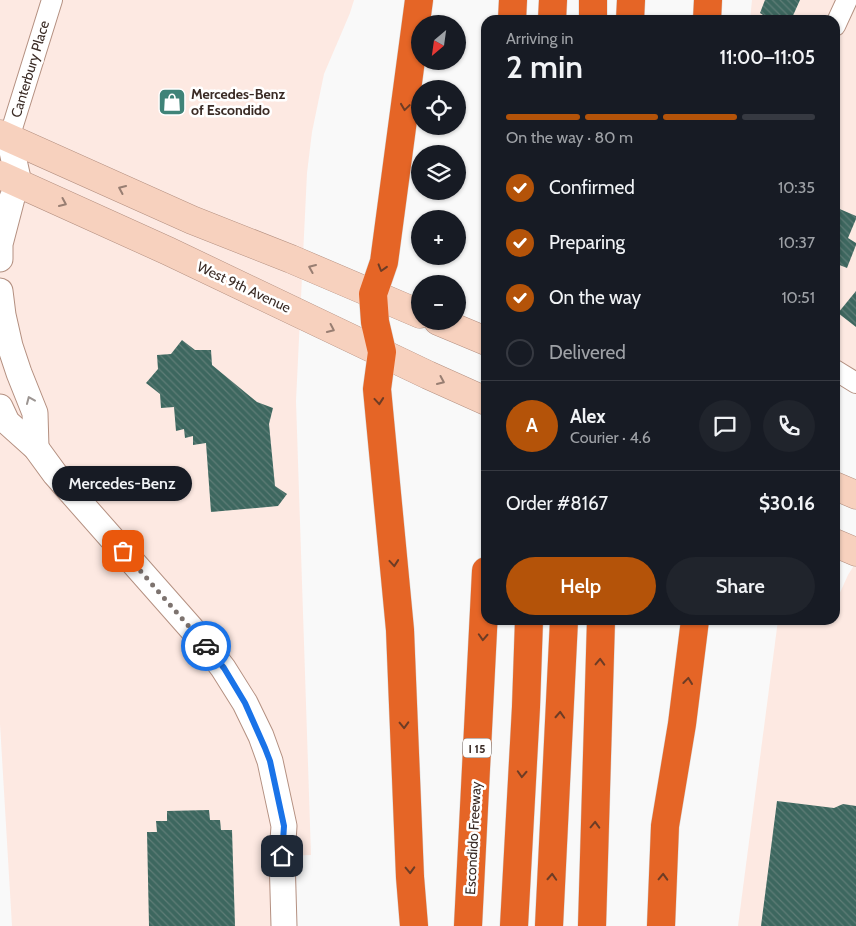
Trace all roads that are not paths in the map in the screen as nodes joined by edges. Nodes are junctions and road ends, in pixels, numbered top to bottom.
1 (52, 0) edge
2 (420, 0) edge
3 (513, 0) edge
4 (553, 0) edge
5 (593, 0) edge
6 (631, 0) edge
7 (708, 0) edge
8 (847, 0) edge
9 (512, 15) edge
10 (552, 15) edge
11 (593, 15) edge
12 (630, 15) edge
13 (707, 15) edge
14 (840, 15) edge
15 (3, 139) edge
16 (9, 179) edge
17 (0, 258) edge
18 (0, 291) edge
19 (373, 294) junction
20 (411, 310) edge
21 (460, 330) edge
22 (481, 339) edge
23 (382, 352) junction
24 (840, 373) edge
25 (856, 383) edge
26 (481, 399) edge
27 (0, 407) edge
28 (36, 448) junction
29 (840, 488) edge
30 (856, 495) edge
31 (840, 545) edge
32 (856, 552) edge
33 (483, 625) edge
34 (529, 625) edge
35 (564, 625) edge
36 (601, 625) edge
37 (695, 625) edge
38 (284, 926) edge
39 (414, 926) edge
40 (468, 926) edge
41 (514, 926) edge
42 (549, 926) edge
43 (592, 926) edge
44 (661, 926) edge

1 - 15 street, Canterbury Place
2 -> 19 highway
3 - 9 highway
4 - 10 highway
5 - 11 highway
6 - 12 highway
7 - 13 highway
8 - 14 street
15 - 16 street
19 -> 15 main road
16 - 17 street
16 -> 23 main road, West 9th Avenue
28 -> 18 street
19 - 20 main road
19 - 23 highway
21 - 22 main road
23 -> 26 main road, West 9th Avenue
23 -> 39 highway
24 - 25 street
27 - 28 street
28 - 38 street
29 - 30 main road
31 - 32 main road
33 -> 40 highway, Escondido Freeway / I 15
34 -> 41 highway
42 -> 35 highway
43 -> 36 highway
44 -> 37 highway

